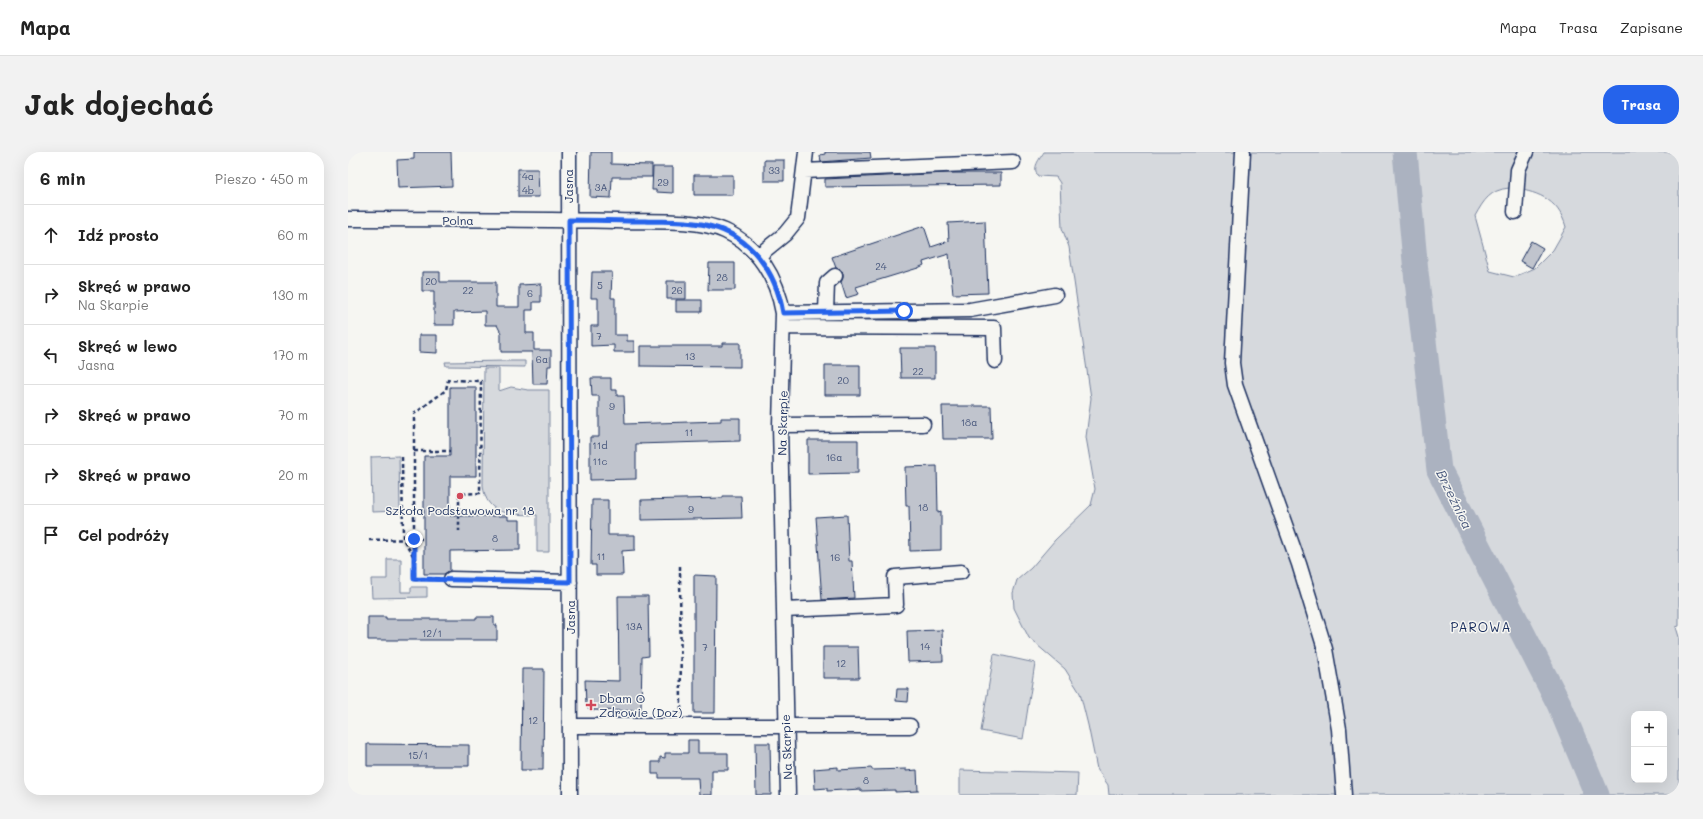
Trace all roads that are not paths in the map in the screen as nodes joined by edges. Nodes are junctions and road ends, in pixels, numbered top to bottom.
1 (569, 152) edge
2 (806, 152) edge
3 (1243, 152) edge
4 (1526, 152) edge
5 (1013, 162) dead end
6 (804, 171) junction
7 (1515, 212) dead end
8 (348, 219) edge
9 (569, 220) junction
10 (758, 256) junction
11 (835, 276) dead end
12 (1055, 295) dead end
13 (826, 312) junction
14 (783, 320) junction
15 (995, 361) dead end
16 (923, 424) dead end
17 (780, 425) junction
18 (961, 572) dead end
19 (451, 579) road end
20 (570, 582) junction
21 (784, 610) junction
22 (571, 726) junction
23 (786, 726) junction
24 (910, 726) dead end
25 (570, 795) edge
26 (788, 795) edge
27 (1344, 795) edge

1 - 9 street, Jasna
2 - 6 street
3 - 27 street
4 - 7 street
5 - 6 street
6 - 10 street
8 - 9 street, Polna
9 - 10 street, Na Skarpie
9 - 20 street, Jasna
10 - 14 street, Na Skarpie
11 - 13 street
12 - 13 street
13 - 14 street
14 - 15 street
14 - 17 street, Na Skarpie
16 - 17 street
17 - 21 street, Na Skarpie
18 - 21 street
19 - 20 street
20 - 22 street, Jasna
21 - 23 street, Na Skarpie
22 - 23 street
22 - 25 street, Jasna
23 - 24 street
23 - 26 street, Na Skarpie

